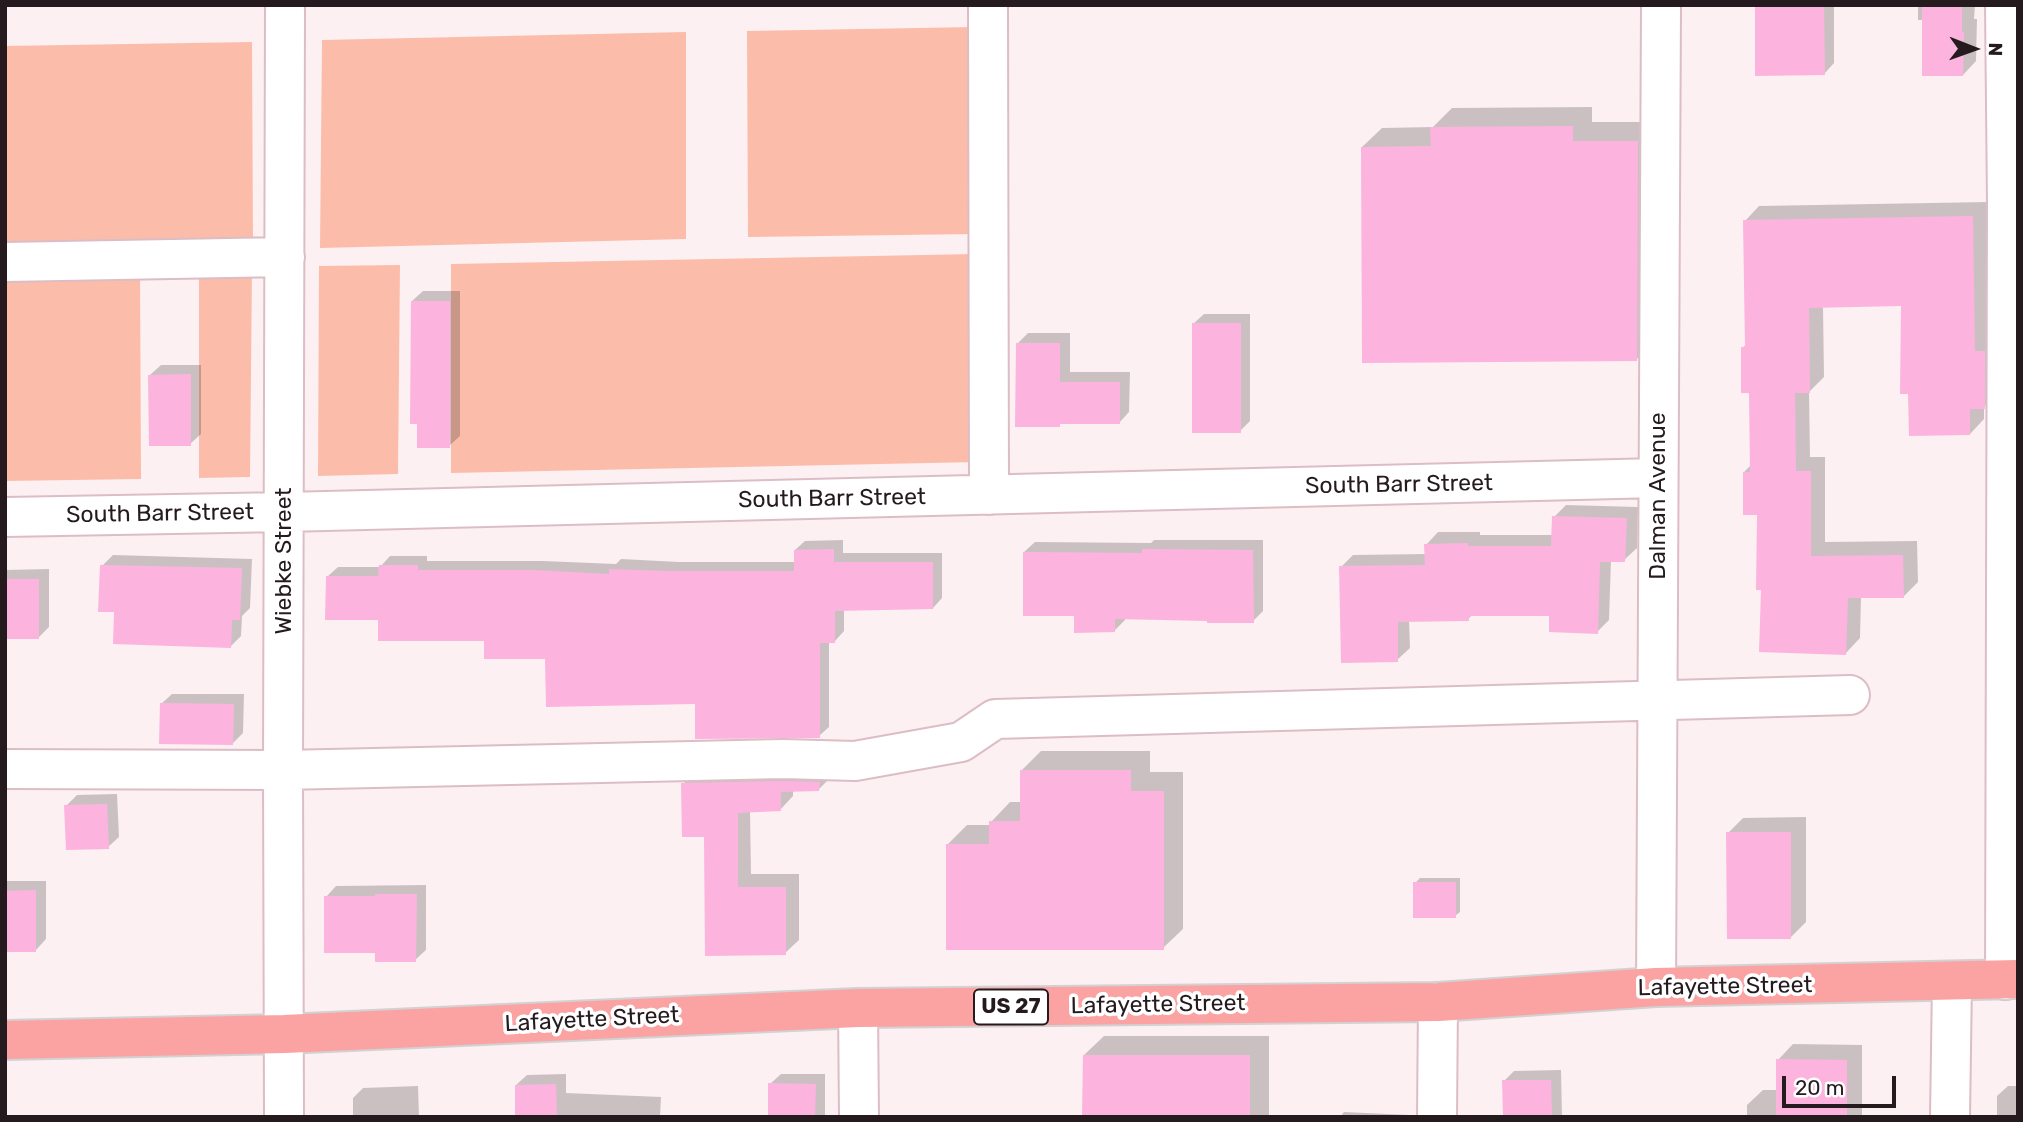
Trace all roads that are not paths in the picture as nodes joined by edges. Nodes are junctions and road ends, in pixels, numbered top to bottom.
1 (285, 5) edge
2 (988, 5) edge
3 (1661, 5) edge
4 (2005, 5) edge
5 (285, 257) junction
6 (5, 262) edge
7 (1658, 478) junction
8 (989, 495) junction
9 (285, 512) junction
10 (5, 517) edge
11 (1850, 695) dead end
12 (1657, 700) junction
13 (5, 769) edge
14 (283, 769) junction
15 (2011, 980) edge
16 (1952, 982) junction
17 (1656, 987) junction
18 (1438, 1002) junction
19 (858, 1008) junction
20 (284, 1034) junction
21 (5, 1040) edge
22 (284, 1117) edge
23 (859, 1117) edge
24 (1437, 1117) edge
25 (1950, 1117) edge

1 - 5 street, Wiebke Street
2 - 8 street
3 - 7 street, Dalman Avenue
4 - 15 street
5 - 6 street
5 - 9 street, Wiebke Street
7 - 8 street, South Barr Street
7 - 12 street, Dalman Avenue
8 - 9 street, South Barr Street
9 - 10 street, South Barr Street
9 - 14 street, Wiebke Street
11 - 12 street
12 - 14 street
12 - 17 street, Dalman Avenue
13 - 14 street
14 - 20 street, Wiebke Street
15 - 16 highway, Lafayette Street / US 27
16 - 17 highway, Lafayette Street / US 27
16 - 25 street
17 - 18 highway, Lafayette Street / US 27
18 - 19 highway, Lafayette Street / US 27
18 - 24 street
19 - 20 highway, Lafayette Street / US 27
19 - 23 street
20 - 21 highway, Lafayette Street / US 27
20 - 22 street, Wiebke Street

